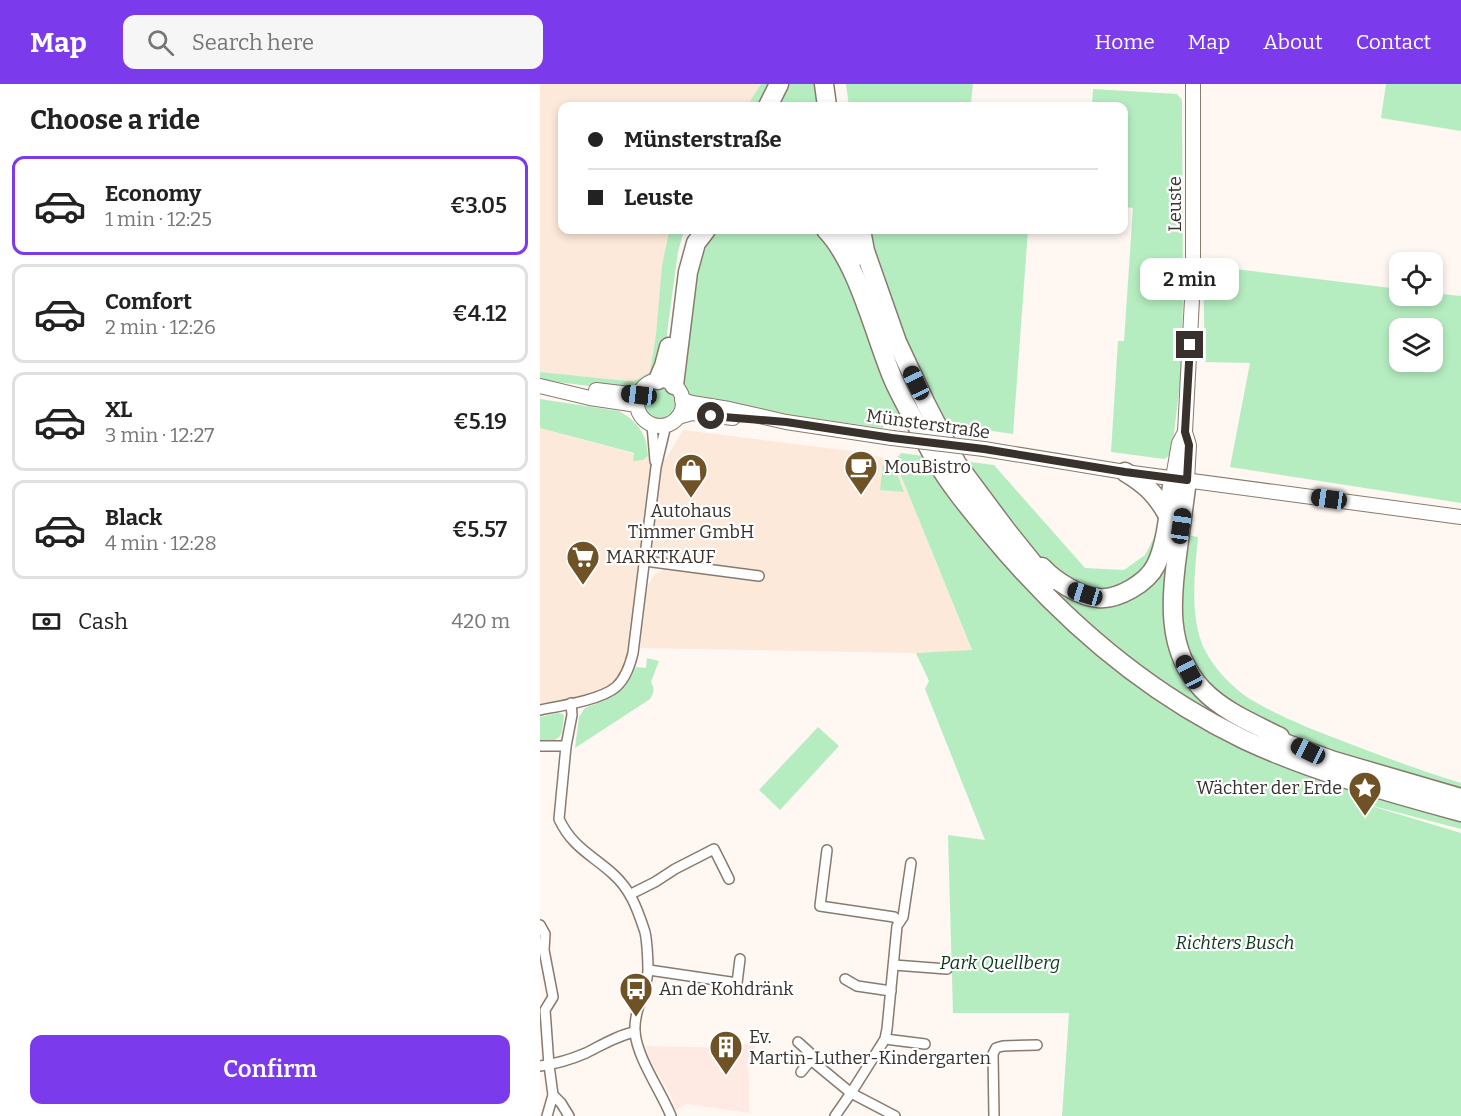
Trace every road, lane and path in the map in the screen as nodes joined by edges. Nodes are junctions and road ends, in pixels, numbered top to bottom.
1 (779, 84) edge
2 (824, 84) edge
3 (836, 84) edge
4 (1193, 84) edge
5 (770, 102) edge
6 (826, 102) edge
7 (838, 102) edge
8 (687, 234) edge
9 (703, 234) edge
10 (829, 234) edge
11 (847, 234) edge
12 (862, 234) edge
13 (854, 276) junction
14 (540, 386) edge
15 (671, 388) junction
16 (638, 400) junction
17 (678, 417) junction
18 (786, 422) junction
19 (659, 425) junction
20 (656, 467) junction
21 (1125, 472) junction
22 (1180, 479) junction
23 (1167, 514) junction
24 (1461, 517) edge
25 (1007, 531) junction
26 (645, 561) junction
27 (759, 576) dead end
28 (571, 703) junction
29 (540, 710) edge
30 (540, 746) edge
31 (566, 746) junction
32 (1308, 751) junction
33 (1461, 798) edge
34 (1461, 812) edge
35 (827, 850) dead end
36 (911, 862) dead end
37 (729, 879) dead end
38 (631, 894) junction
39 (900, 921) junction
40 (540, 925) edge
41 (740, 959) dead end
42 (894, 965) junction
43 (947, 969) dead end
44 (648, 970) junction
45 (845, 979) dead end
46 (891, 991) junction
47 (543, 1008) edge
48 (635, 1032) junction
49 (885, 1039) junction
50 (798, 1042) dead end
51 (925, 1044) dead end
52 (1036, 1045) dead end
53 (811, 1060) junction
54 (545, 1065) edge
55 (801, 1071) dead end
56 (851, 1093) junction
57 (553, 1095) junction
58 (547, 1116) edge
59 (569, 1116) edge
60 (670, 1116) edge
61 (835, 1116) edge
62 (895, 1116) edge
63 (994, 1116) edge

1 - 5 highway
2 - 6 highway
3 - 7 highway
4 - 22 main road, Leuste
8 - 15 highway
9 - 15 highway
10 - 13 highway
11 - 13 highway
12 - 25 highway
13 - 34 highway
14 - 16 main road
15 - 16 main road
15 - 17 main road
15 - 18 main road, Münsterstraße
16 - 19 main road
17 - 18 main road, Münsterstraße
17 - 19 main road
18 - 21 main road, Münsterstraße, bridge
19 - 20 street
19 - 20 street
20 - 26 street
21 - 22 main road, Münsterstraße
21 - 23 highway
22 - 23 highway
22 - 24 main road, Münsterstraße
22 - 32 highway
23 - 25 highway
25 - 32 highway
26 - 27 street
26 - 28 street
28 - 29 street
28 - 31 street
30 - 31 street
31 - 38 street
32 - 33 highway
35 - 39 street
36 - 39 street
37 - 38 street
38 - 44 street
39 - 42 street
40 - 47 street
41 - 44 street
42 - 43 street
42 - 46 street
44 - 48 street
45 - 46 street
46 - 49 street
47 - 54 street
48 - 54 street
48 - 60 street
49 - 51 street
49 - 56 street
50 - 53 street
52 - 63 street
53 - 55 street
53 - 56 street
54 - 57 street
56 - 61 street
56 - 62 street
57 - 58 street
57 - 59 street

